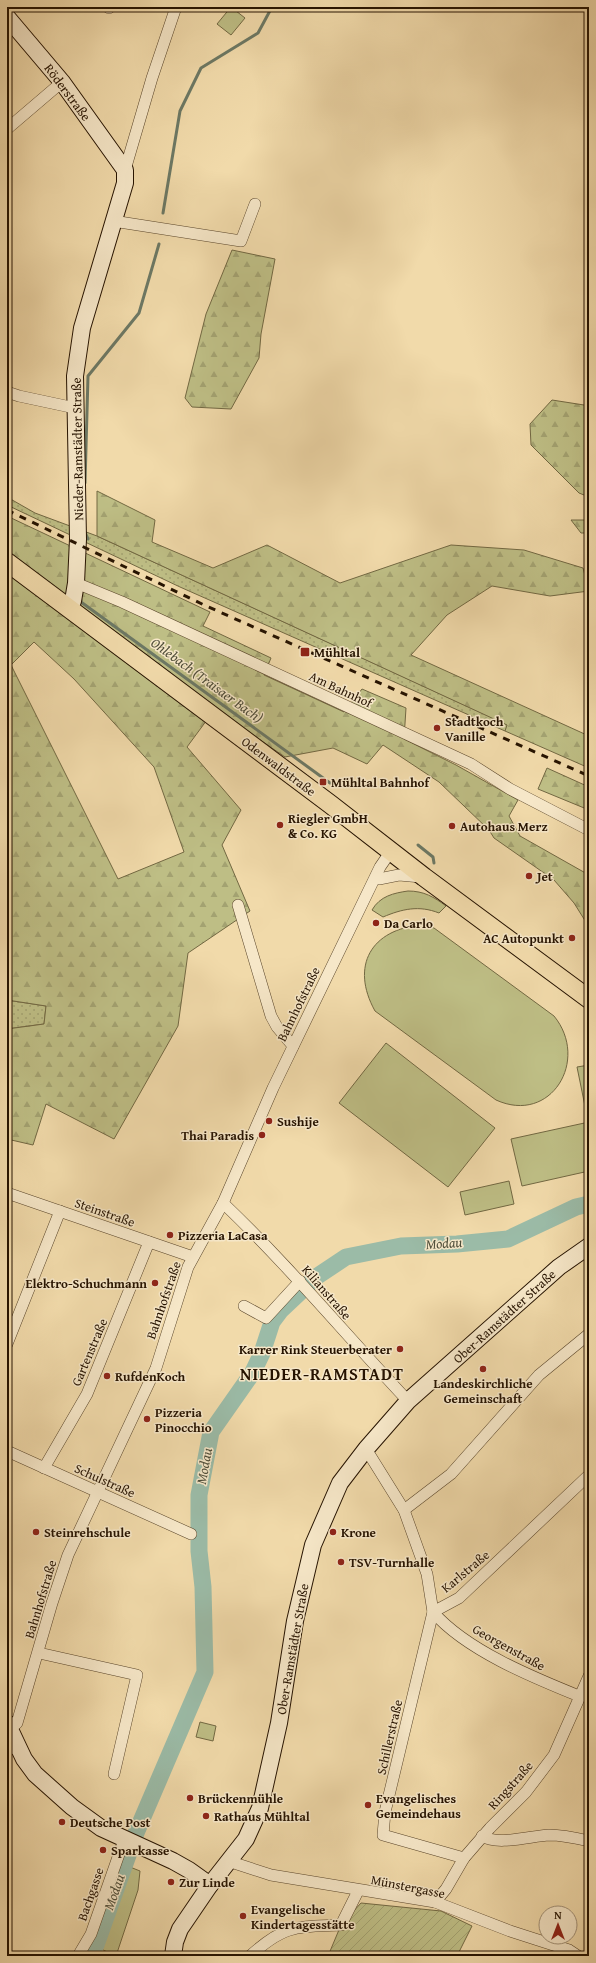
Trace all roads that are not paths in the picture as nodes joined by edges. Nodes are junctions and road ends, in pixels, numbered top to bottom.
1 (176, 7) edge
2 (7, 17) edge
3 (62, 82) junction
4 (7, 129) edge
5 (125, 170) junction
6 (255, 204) dead end
7 (113, 221) junction
8 (7, 392) edge
9 (75, 408) junction
10 (7, 562) edge
11 (76, 583) junction
12 (68, 608) junction
13 (589, 830) edge
14 (391, 851) junction
15 (424, 877) junction
16 (379, 879) junction
17 (370, 889) junction
18 (238, 906) dead end
19 (589, 999) edge
20 (294, 1046) junction
21 (7, 1193) edge
22 (223, 1203) junction
23 (60, 1211) junction
24 (149, 1242) junction
25 (589, 1246) edge
26 (193, 1257) junction
27 (300, 1281) junction
28 (244, 1306) dead end
29 (589, 1334) edge
30 (7, 1344) edge
31 (408, 1401) junction
32 (366, 1449) junction
33 (7, 1451) edge
34 (44, 1468) junction
35 (589, 1475) edge
36 (96, 1492) junction
37 (404, 1510) junction
38 (191, 1534) dead end
39 (433, 1612) junction
40 (39, 1653) junction
41 (589, 1676) edge
42 (579, 1696) junction
43 (9, 1726) edge
44 (12, 1748) edge
45 (114, 1774) dead end
46 (482, 1836) junction
47 (124, 1840) junction
48 (589, 1841) edge
49 (464, 1858) junction
50 (228, 1861) junction
51 (210, 1885) junction
52 (358, 1891) junction
53 (435, 1902) junction
54 (78, 1956) edge
55 (173, 1956) edge
56 (250, 1956) edge
57 (578, 1956) edge

1 - 5 street, Nieder-Ramstädter Straße
2 - 3 street, Röderstraße
3 - 4 street
3 - 5 street, Röderstraße
5 - 7 street, Nieder-Ramstädter Straße
6 - 7 street
7 - 9 street, Nieder-Ramstädter Straße
8 - 9 street
9 - 11 street, Nieder-Ramstädter Straße
10 - 12 main road, Odenwaldstraße
11 - 12 street, Nieder-Ramstädter Straße
11 - 13 street, Am Bahnhof
12 - 14 main road, Odenwaldstraße
14 - 15 main road, Odenwaldstraße
14 - 16 street, Bahnhofstraße
14 - 17 street, Bahnhofstraße
15 - 16 street
15 - 19 main road, Odenwaldstraße
16 - 17 street, Bahnhofstraße
17 - 20 street, Bahnhofstraße
18 - 20 street
20 - 22 street, Bahnhofstraße
21 - 23 street, Steinstraße
22 - 26 street, Bahnhofstraße
22 - 27 street, Kilianstraße
23 - 24 street, Steinstraße
23 - 30 street
24 - 26 street, Steinstraße
24 - 34 street, Gartenstraße
25 - 31 street, Ober-Ramstädter Straße
26 - 36 street, Bahnhofstraße
27 - 28 street
27 - 31 street, Kilianstraße
29 - 37 street
31 - 32 street, Ober-Ramstädter Straße
32 - 37 street, Karlstraße
32 - 50 street, Ober-Ramstädter Straße
33 - 34 street, Schulstraße
34 - 36 street, Schulstraße
35 - 39 street, Karlstraße
36 - 38 street, Schulstraße
36 - 40 street, Bahnhofstraße
37 - 39 street, Karlstraße
39 - 42 street, Georgenstraße
39 - 49 street, Schillerstraße
40 - 43 street, Bahnhofstraße
40 - 45 street
41 - 42 street, Ringstraße
42 - 46 street, Ringstraße
43 - 44 street
44 - 47 street
46 - 48 street
46 - 49 street, Ringstraße
47 - 51 street
47 - 54 street, Bachgasse
49 - 53 street, Ringstraße
50 - 51 street, Ober-Ramstädter Straße
50 - 52 street, Münstergasse
51 - 55 street, Ober-Ramstädter Straße
52 - 53 street, Münstergasse
52 - 56 street
53 - 57 street, Münstergasse

